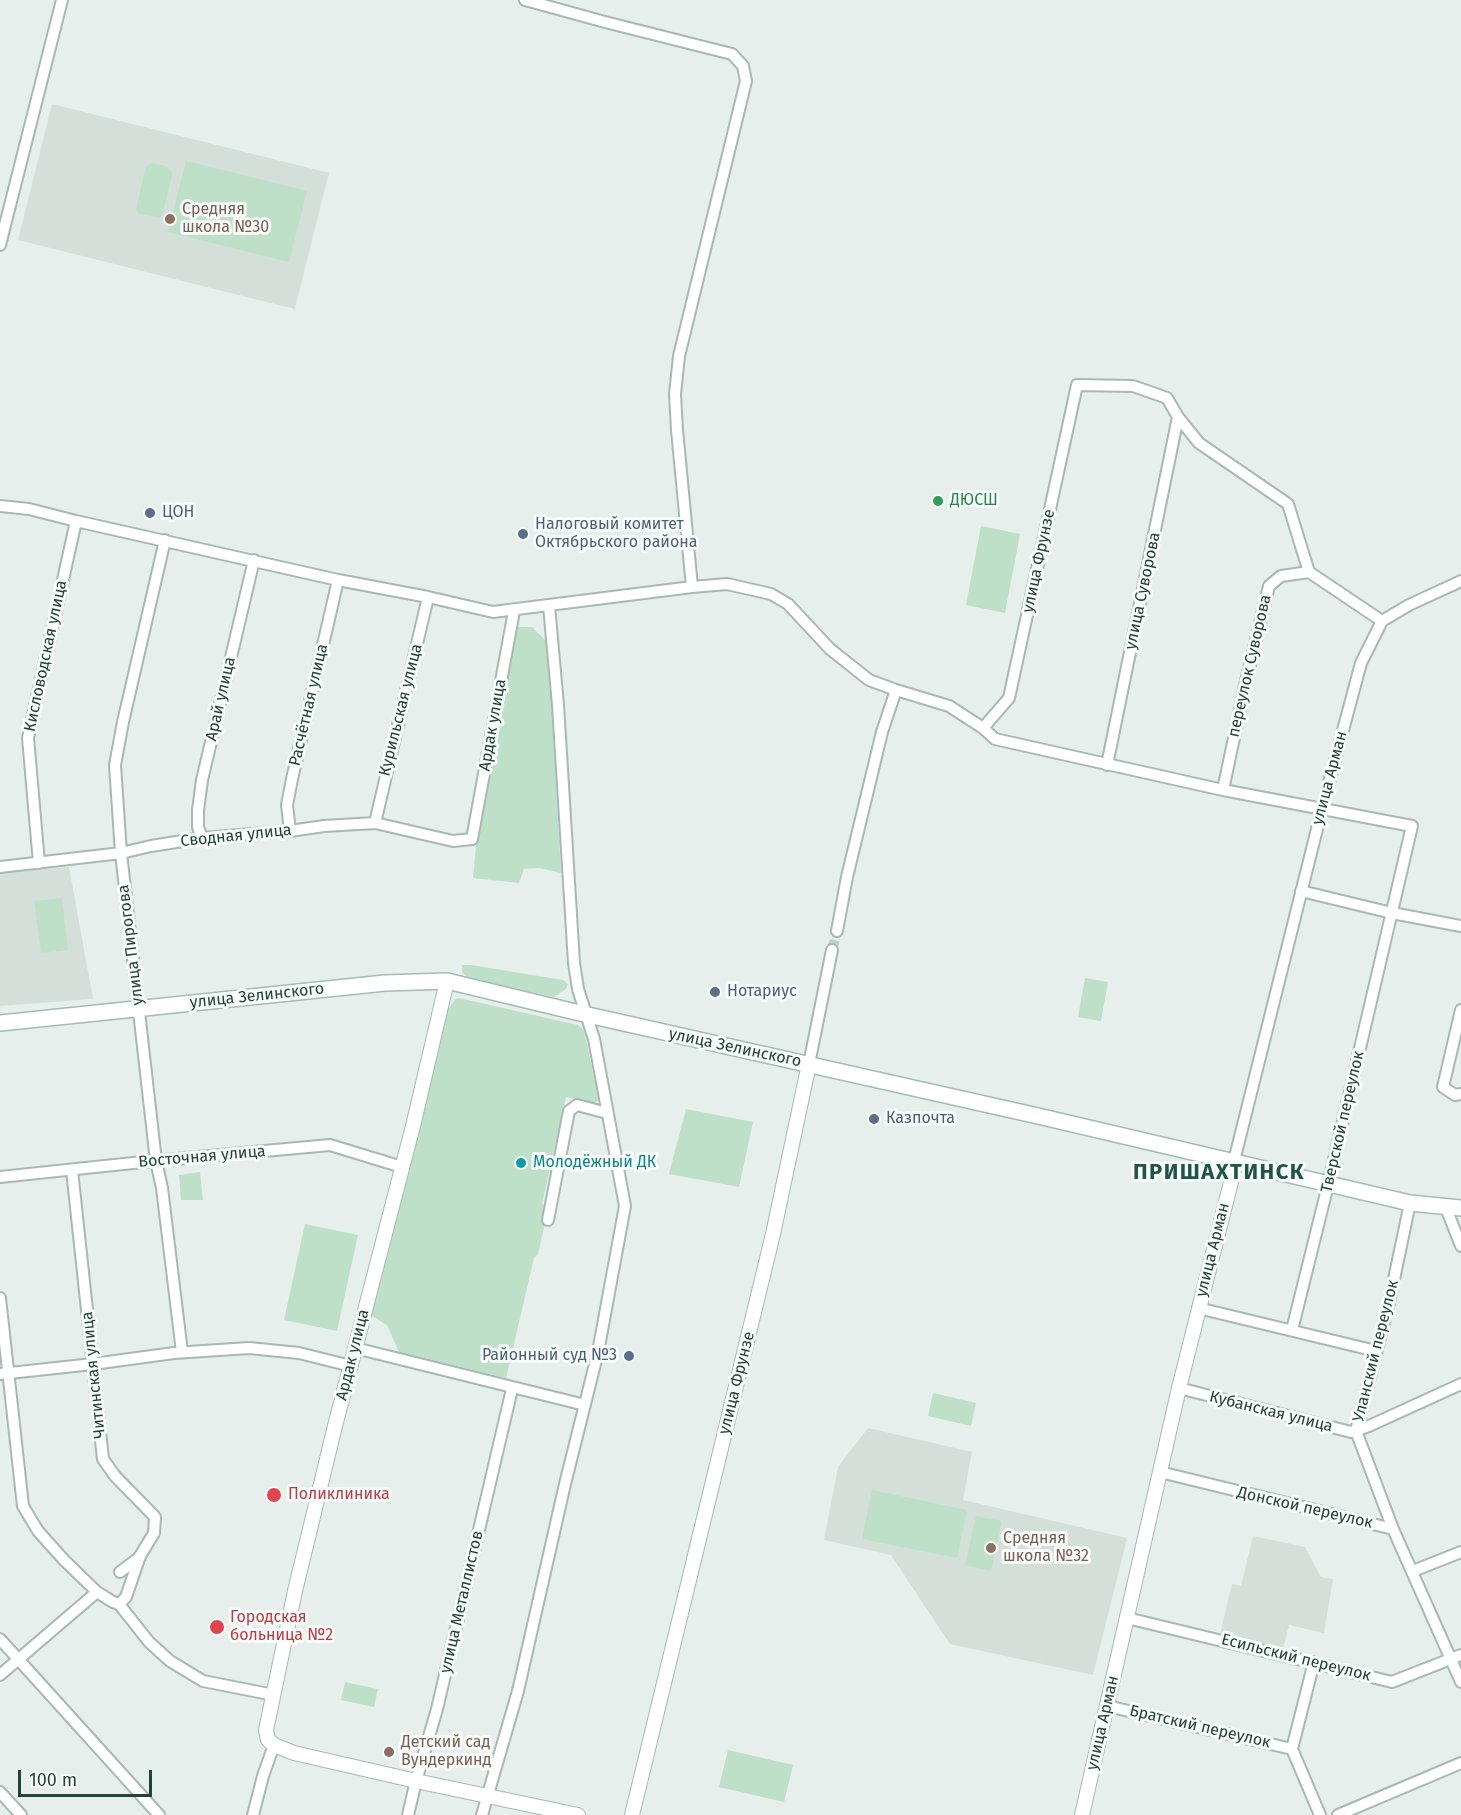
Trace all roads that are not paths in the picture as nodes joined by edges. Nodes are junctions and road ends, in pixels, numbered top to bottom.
1 (62, 0) edge
2 (525, 0) edge
3 (0, 244) edge
4 (1178, 417) junction
5 (0, 507) edge
6 (76, 521) junction
7 (165, 540) junction
8 (254, 561) junction
9 (1309, 572) junction
10 (338, 580) junction
11 (1461, 581) edge
12 (692, 587) junction
13 (428, 597) junction
14 (549, 606) junction
15 (514, 611) junction
16 (1382, 621) junction
17 (896, 690) junction
18 (983, 728) junction
19 (1107, 765) junction
20 (1223, 790) junction
21 (1322, 809) junction
22 (375, 824) junction
23 (290, 831) junction
24 (202, 838) junction
25 (472, 839) joint
26 (120, 853) junction
27 (39, 863) junction
28 (0, 867) edge
29 (1301, 891) junction
30 (1392, 913) junction
31 (1461, 926) edge
32 (837, 931) tunnel mouth
33 (832, 950) tunnel mouth
34 (447, 981) junction
35 (138, 1008) junction
36 (1461, 1010) edge
37 (588, 1015) junction
38 (0, 1023) edge
39 (809, 1064) junction
40 (1461, 1094) edge
41 (607, 1113) junction
42 (156, 1161) junction
43 (1234, 1161) junction
44 (402, 1167) junction
45 (72, 1170) junction
46 (0, 1177) edge
47 (1328, 1185) junction
48 (1410, 1203) junction
49 (1454, 1208) edge
50 (548, 1220) dead end
51 (1461, 1246) edge
52 (0, 1298) edge
53 (1198, 1308) junction
54 (1292, 1330) junction
55 (355, 1348) junction
56 (1376, 1351) junction
57 (182, 1352) junction
58 (93, 1364) junction
59 (351, 1366) junction
60 (4, 1374) edge
61 (1461, 1384) edge
62 (1179, 1388) junction
63 (512, 1389) junction
64 (585, 1405) junction
65 (1356, 1431) junction
66 (1160, 1472) junction
67 (1393, 1529) junction
68 (1461, 1552) edge
69 (140, 1556) junction
70 (1413, 1571) junction
71 (120, 1572) dead end
72 (97, 1592) junction
73 (119, 1604) junction
74 (1127, 1618) junction
75 (0, 1639) edge
76 (1456, 1657) edge
77 (19, 1659) junction
78 (1314, 1662) junction
79 (0, 1675) edge
80 (1461, 1682) edge
81 (273, 1695) junction
82 (1107, 1706) junction
83 (274, 1745) junction
84 (1292, 1749) junction
85 (1461, 1763) edge
86 (416, 1781) junction
87 (0, 1792) edge
88 (486, 1795) junction
89 (21, 1815) edge
90 (159, 1815) edge
91 (253, 1815) edge
92 (408, 1815) edge
93 (482, 1815) edge
94 (578, 1815) edge
95 (632, 1815) edge
96 (1082, 1815) edge
97 (1320, 1815) edge
98 (1338, 1815) edge

1 - 3 street
2 - 12 street
4 - 9 street
4 - 18 street, улица Фрунзе
4 - 19 street, улица Суворова
5 - 6 street
6 - 7 street
6 - 27 street, Кисловодская улица
7 - 8 street
7 - 26 street, улица Пирогова
8 - 10 street
8 - 24 street, Арай улица
9 - 16 street
9 - 20 street, переулок Суворова
10 - 13 street
10 - 23 street, Расчётная улица
11 - 16 street
12 - 14 street
12 - 17 street
13 - 15 street
13 - 22 street, Курильская улица
14 - 15 street
14 - 37 street
15 - 25 street, Ардак улица
16 - 21 street, улица Арман
17 - 18 street
17 - 32 street
18 - 19 street
19 - 20 street
20 - 21 street
21 - 29 street, улица Арман
21 - 30 street, Тверской переулок
22 - 23 street, Сводная улица
22 - 25 street, Сводная улица
23 - 24 street, Сводная улица
24 - 26 street, Сводная улица
26 - 27 street, Сводная улица
26 - 35 street, улица Пирогова
27 - 28 street, Сводная улица
29 - 30 street
29 - 43 street, улица Арман
30 - 31 street
30 - 47 street, Тверской переулок
33 - 39 street, улица Фрунзе
34 - 35 main road, улица Зелинского
34 - 37 main road, улица Зелинского
34 - 44 street, Ардак улица
35 - 38 main road, улица Зелинского
35 - 42 street, улица Пирогова
36 - 40 street
37 - 39 main road, улица Зелинского
37 - 41 street
39 - 43 main road, улица Зелинского
39 - 95 street, улица Фрунзе
41 - 50 street
41 - 64 street
42 - 44 street, Восточная улица
42 - 45 street, Восточная улица
42 - 57 street, улица Пирогова
43 - 47 main road, улица Зелинского
43 - 53 street, улица Арман
44 - 55 street, Ардак улица
45 - 46 street, Восточная улица
45 - 58 street, Читинская улица
47 - 48 main road, улица Зелинского
47 - 54 street, Тверской переулок
48 - 49 main road, улица Зелинского
48 - 56 street, Уланский переулок
49 - 51 street
52 - 60 street
53 - 54 street
53 - 62 street, улица Арман
54 - 56 street
55 - 59 street, Ардак улица
55 - 63 street
56 - 65 street, Уланский переулок
57 - 58 street
57 - 59 street
58 - 60 street
58 - 69 street, Читинская улица
59 - 81 street, Ардак улица
60 - 72 street
61 - 65 street, Кубанская улица
62 - 65 street, Кубанская улица
62 - 66 street, улица Арман
63 - 64 street
63 - 86 street, улица Металлистов
64 - 88 street
65 - 67 street, Уланский переулок
66 - 67 street, Донской переулок
66 - 74 street, улица Арман
67 - 70 street, Донской переулок
68 - 70 street
69 - 71 street
69 - 73 street
70 - 76 street, Донской переулок
72 - 73 street
72 - 77 street
73 - 81 street
74 - 78 street, Есильский переулок
74 - 82 street, улица Арман
75 - 77 street
76 - 78 street, Есильский переулок
76 - 80 street, Донской переулок
77 - 79 street
77 - 90 street
78 - 84 street, Братский переулок
81 - 83 street, Ардак улица
82 - 84 street, Братский переулок
82 - 96 street, улица Арман
83 - 86 street
83 - 91 street
84 - 97 street, Братский переулок
85 - 98 street
86 - 88 street
86 - 92 street, улица Металлистов
87 - 89 street
88 - 93 street
88 - 94 street

